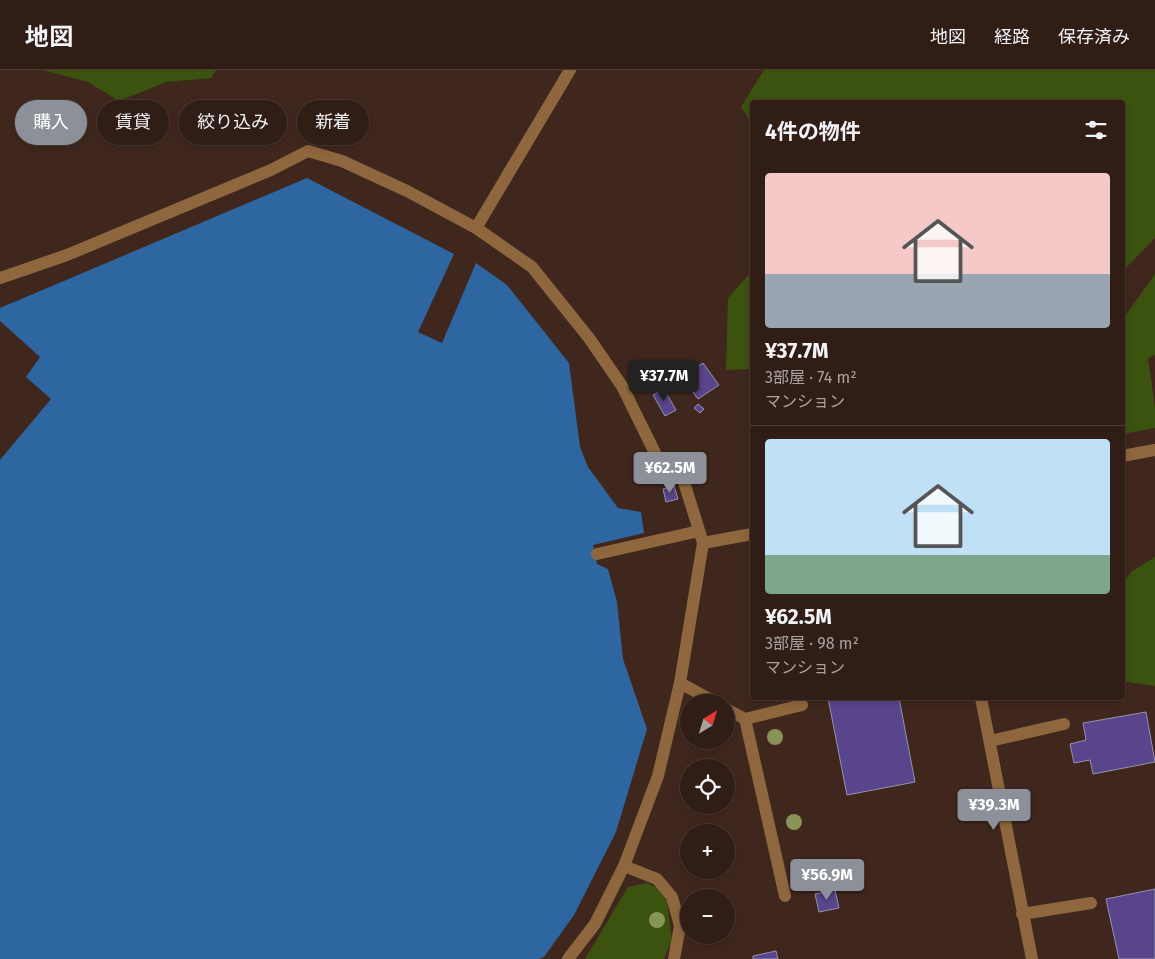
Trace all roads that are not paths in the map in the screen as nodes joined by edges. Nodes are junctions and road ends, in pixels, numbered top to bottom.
1 (570, 70) edge
2 (476, 228) junction
3 (0, 278) edge
4 (1155, 450) edge
5 (1125, 455) edge
6 (750, 534) edge
7 (701, 537) junction
8 (597, 554) dead end
9 (680, 683) junction
10 (700, 694) edge
11 (981, 700) edge
12 (802, 705) dead end
13 (735, 714) edge
14 (744, 719) junction
15 (1064, 724) dead end
16 (990, 741) junction
17 (624, 866) junction
18 (785, 896) dead end
19 (1091, 903) dead end
20 (1022, 914) junction
21 (568, 959) edge
22 (674, 959) edge
23 (1032, 959) edge

1 - 2 street
2 - 3 street
2 - 7 street
4 - 5 street
6 - 7 street
7 - 8 street
7 - 9 street
9 - 10 street
9 - 17 street
11 - 16 street
12 - 14 street
13 - 14 street
14 - 18 street
15 - 16 street
16 - 20 street
17 - 21 street
17 - 22 street
19 - 20 street
20 - 23 street

